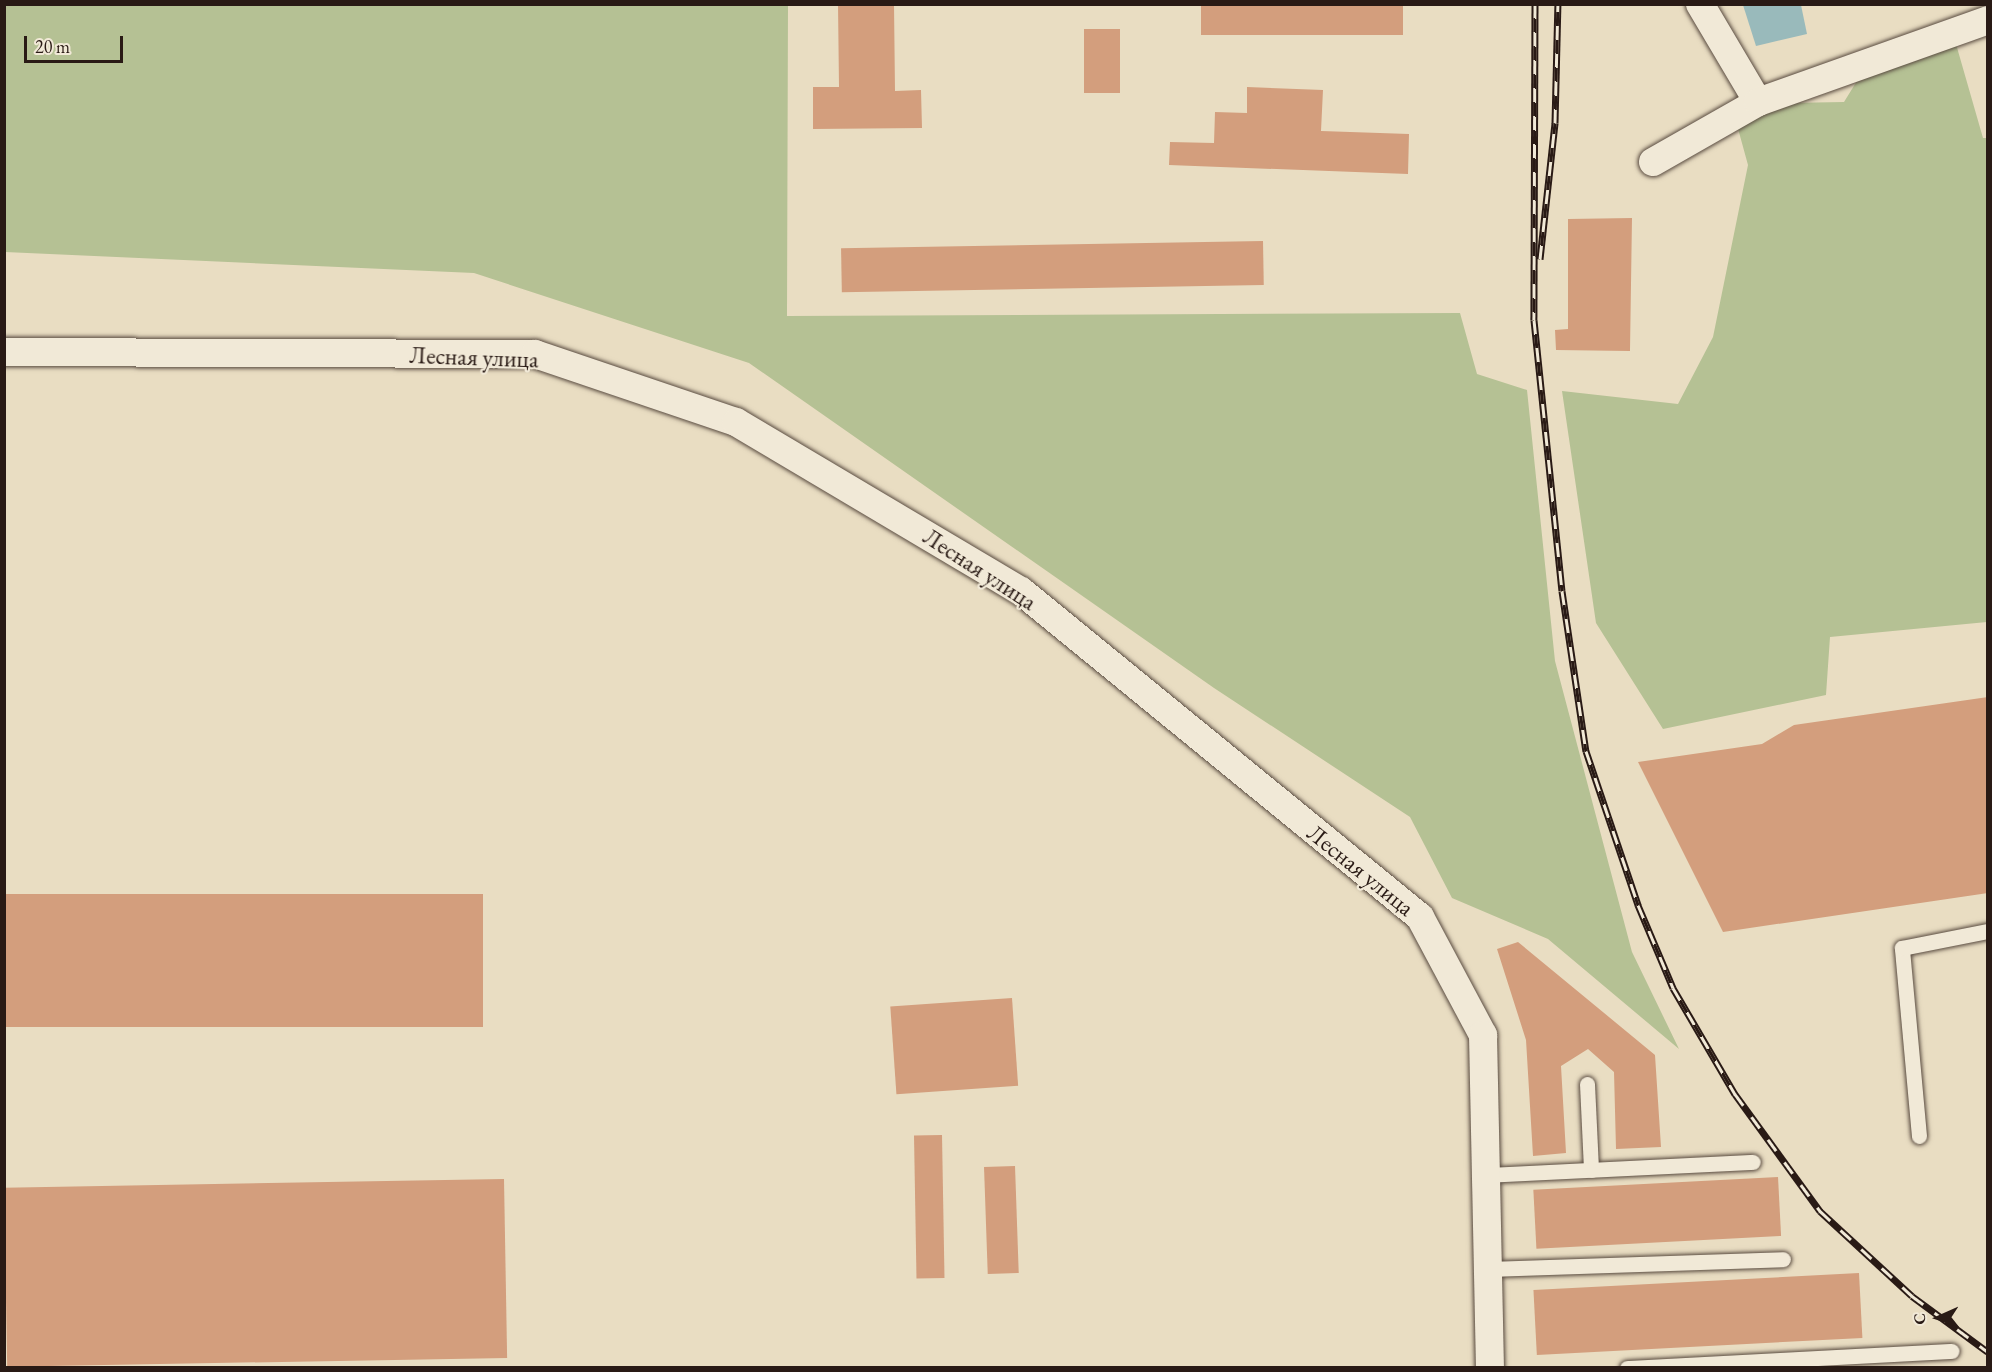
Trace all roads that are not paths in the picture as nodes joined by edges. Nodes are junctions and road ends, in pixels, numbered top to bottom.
1 (1700, 4) edge
2 (1988, 20) edge
3 (1758, 102) junction
4 (1653, 162) dead end
5 (4, 352) edge
6 (1988, 932) edge
7 (1587, 1084) dead end
8 (1919, 1136) dead end
9 (1753, 1162) dead end
10 (1591, 1170) junction
11 (1486, 1175) junction
12 (1783, 1258) dead end
13 (1488, 1269) junction
14 (1952, 1351) dead end
15 (1490, 1368) edge
16 (1627, 1368) edge

1 - 3 street
2 - 3 street
3 - 4 street
5 - 11 street, Лесная улица
6 - 8 lane
7 - 10 lane
9 - 10 lane
10 - 11 lane
11 - 13 street, Лесная улица
12 - 13 lane
13 - 15 street, Лесная улица
14 - 16 lane

